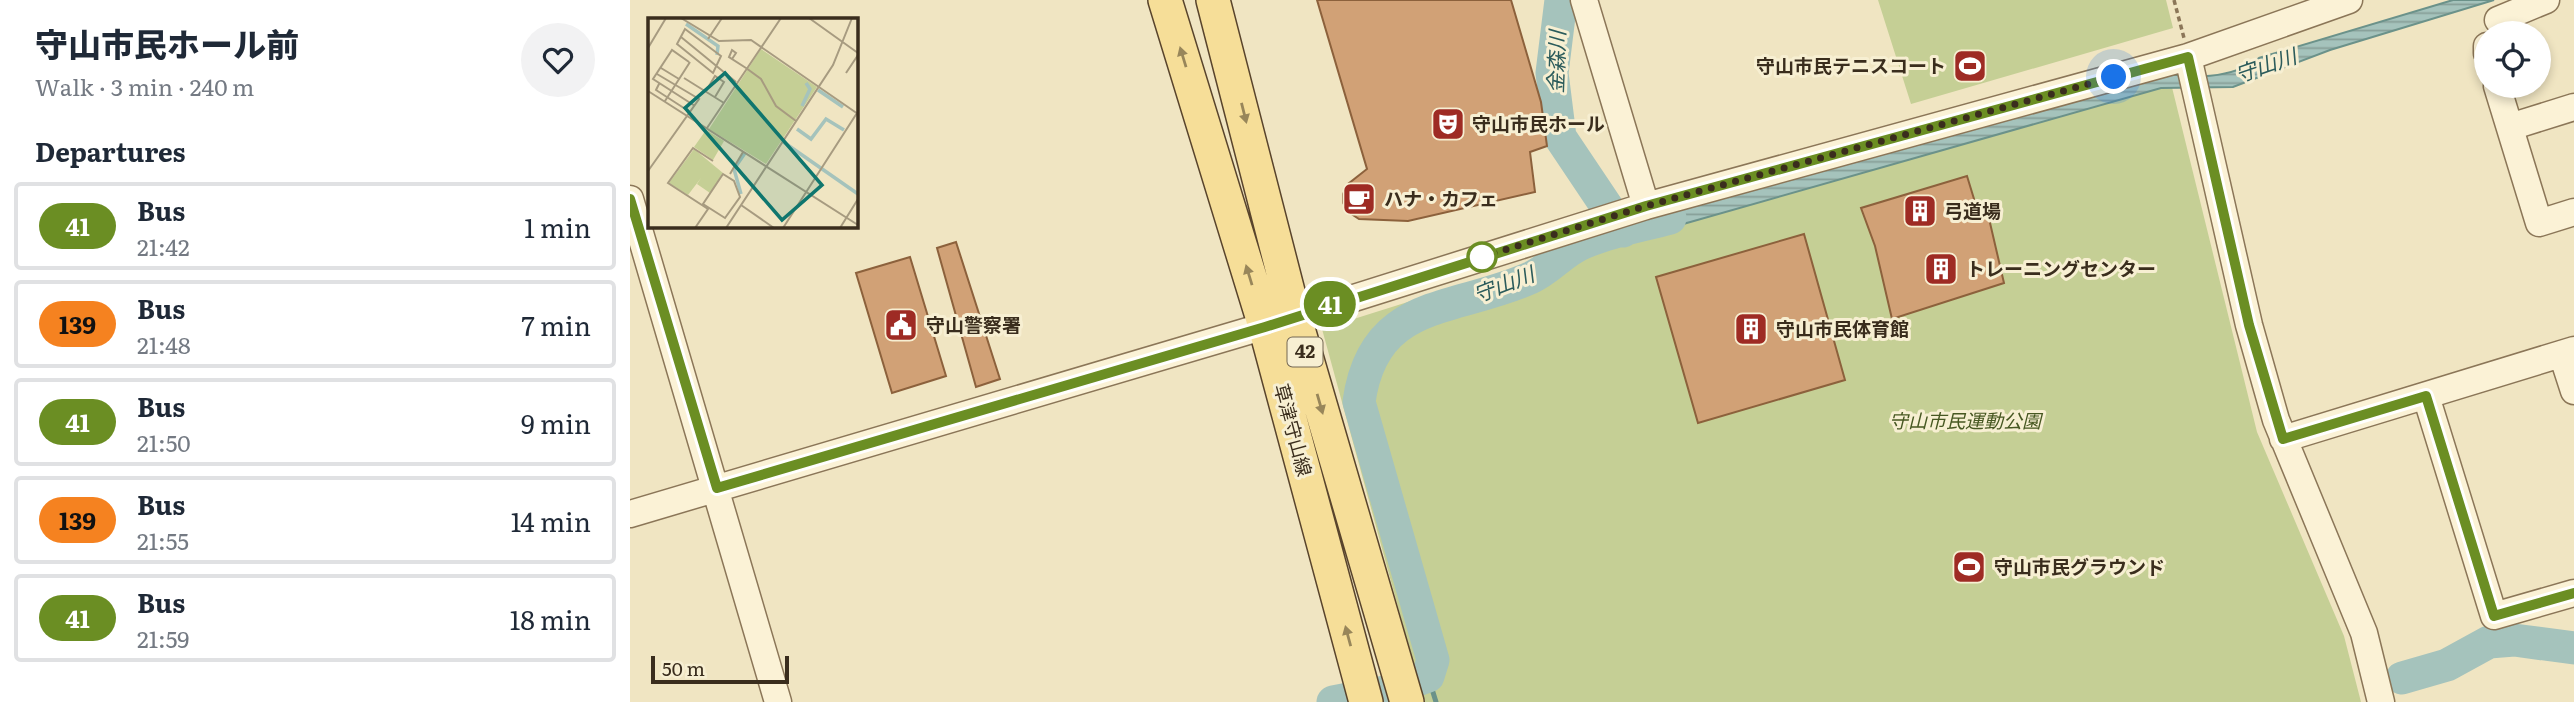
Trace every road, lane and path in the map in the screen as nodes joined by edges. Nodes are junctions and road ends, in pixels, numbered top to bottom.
1 (1165, 0) edge
2 (1213, 0) edge
3 (1584, 0) edge
4 (2174, 0) edge
5 (2349, 0) edge
6 (2546, 0) edge
7 (2495, 18) edge
8 (2188, 57) junction
9 (2501, 98) edge
10 (2574, 107) edge
11 (2510, 127) junction
12 (630, 199) edge
13 (1638, 209) junction
14 (2574, 212) edge
15 (1280, 321) junction
16 (2568, 352) edge
17 (2574, 391) edge
18 (2426, 396) junction
19 (2283, 439) junction
20 (717, 488) junction
21 (630, 514) edge
22 (2574, 593) edge
23 (778, 702) edge
24 (1366, 702) edge
25 (1407, 702) edge
26 (2381, 702) edge

15 -> 1 main road, 草津守山線 / 42
2 -> 15 main road, 草津守山線 / 42
3 - 13 street
4 - 8 path
5 - 8 street
6 - 7 street
8 - 13 street
8 - 19 street
9 - 11 street
10 - 11 street
11 - 14 street
12 - 20 street
13 - 15 street
15 - 20 street
24 -> 15 main road, 草津守山線 / 42
15 -> 25 main road, 草津守山線 / 42
16 - 17 street
16 - 18 street
18 - 19 street
18 - 22 street
19 - 26 street
20 - 21 street
20 - 23 street

